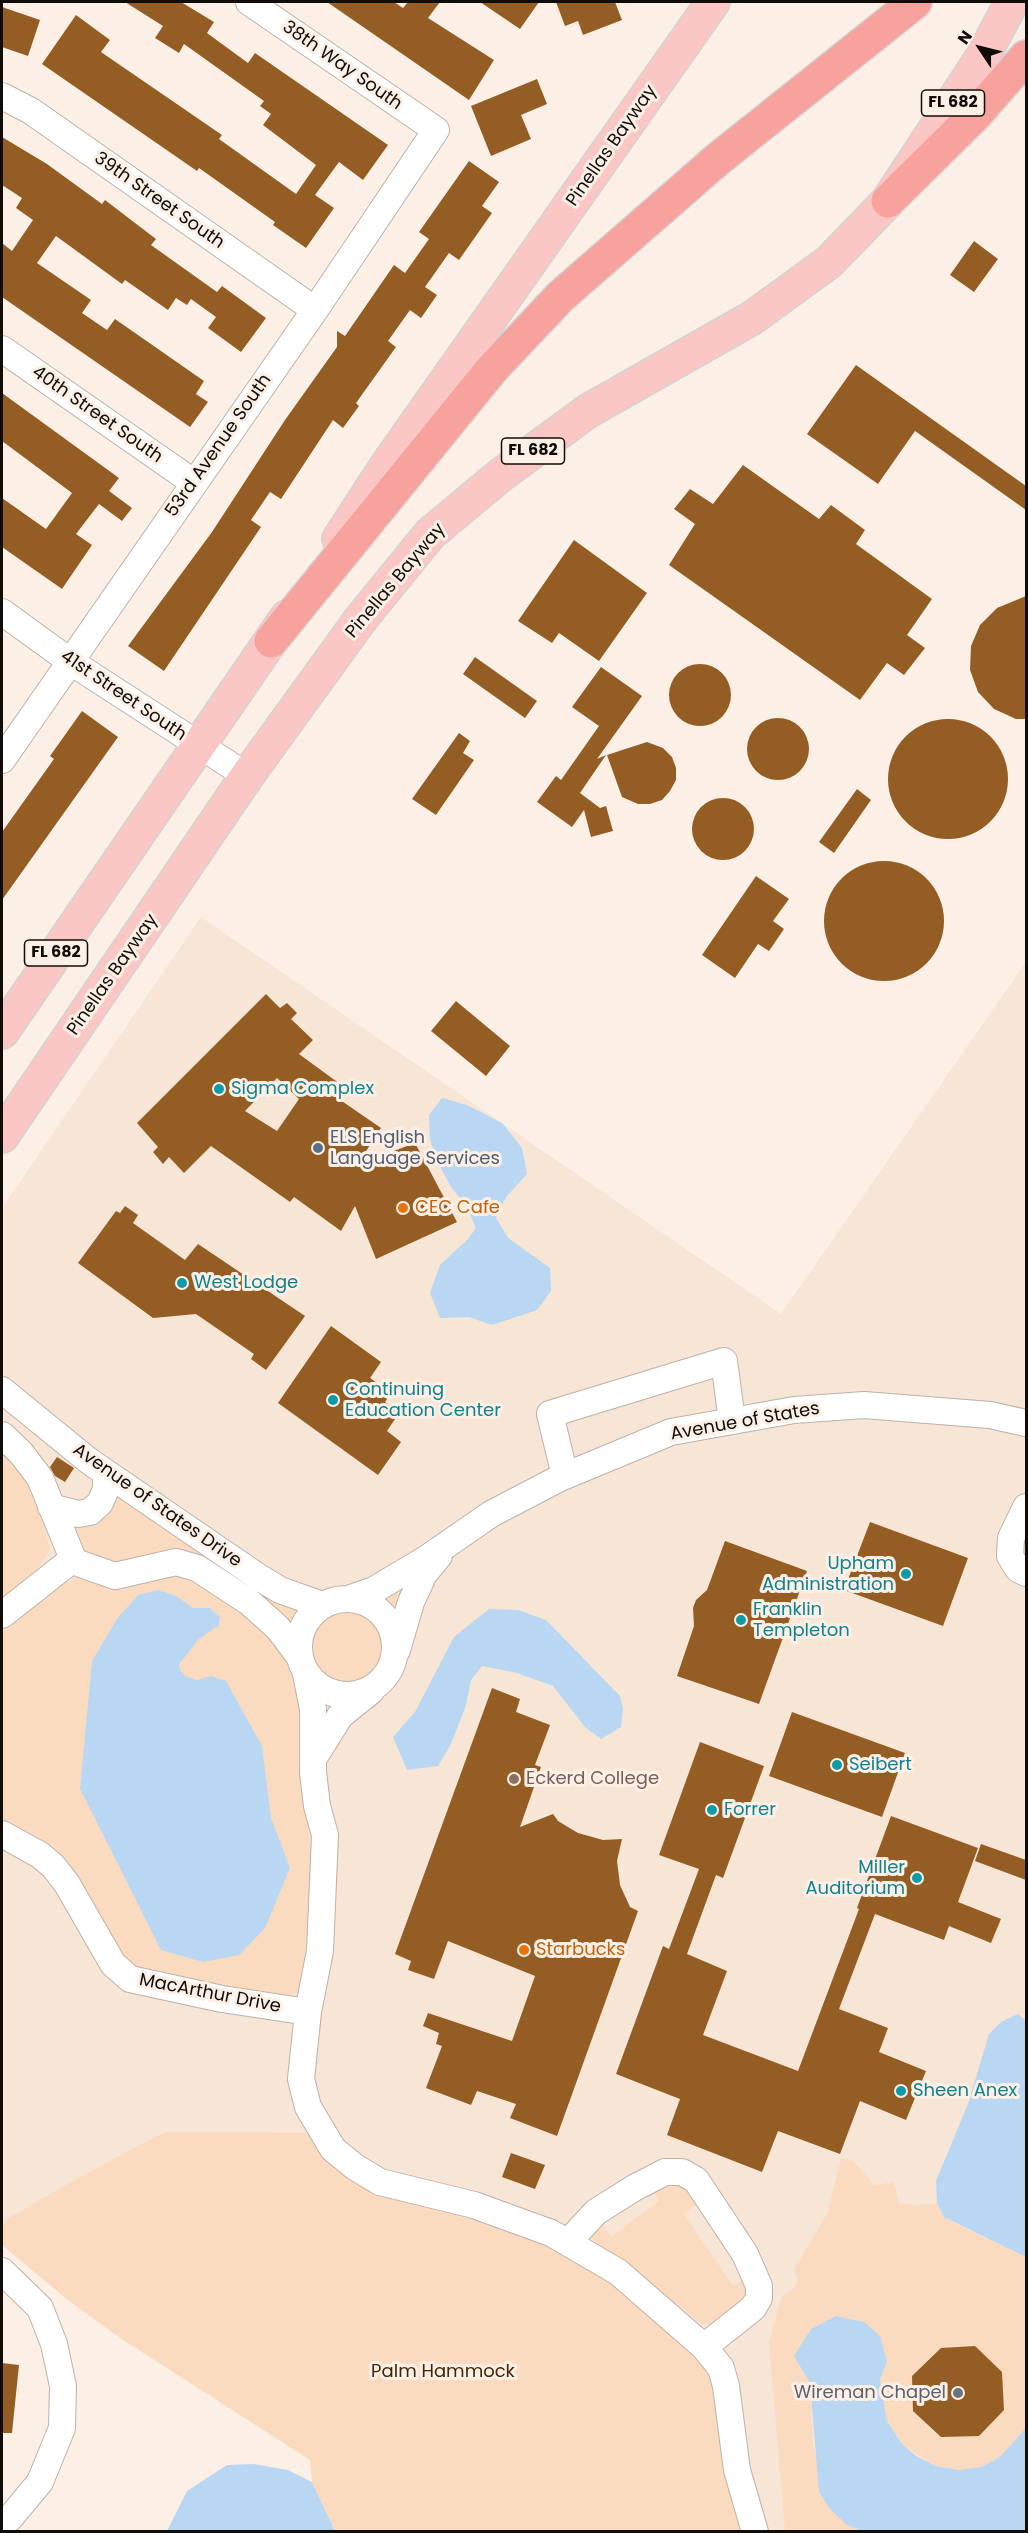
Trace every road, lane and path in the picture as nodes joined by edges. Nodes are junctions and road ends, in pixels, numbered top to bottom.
1 (249, 2) edge
2 (713, 2) edge
3 (915, 2) edge
4 (1012, 2) edge
5 (1026, 57) edge
6 (2, 96) edge
7 (436, 130) joint
8 (888, 201) junction
9 (315, 310) junction
10 (2, 349) edge
11 (193, 482) junction
12 (2, 612) edge
13 (271, 641) junction
14 (71, 662) junction
15 (199, 746) junction
16 (2, 760) edge
17 (247, 776) junction
18 (2, 1032) edge
19 (2, 1136) edge
20 (2, 1390) edge
21 (732, 1421) junction
22 (1026, 1423) edge
23 (2, 1435) edge
24 (106, 1473) junction
25 (565, 1476) junction
26 (51, 1507) junction
27 (1026, 1508) edge
28 (451, 1542) junction
29 (73, 1559) junction
30 (1026, 1573) edge
31 (351, 1599) junction
32 (322, 1605) junction
33 (2, 1615) edge
34 (395, 1656) junction
35 (303, 1665) junction
36 (373, 1688) junction
37 (315, 1756) junction
38 (2, 1834) edge
39 (308, 2012) junction
40 (568, 2242) junction
41 (2, 2271) edge
42 (704, 2347) junction
43 (2, 2524) edge
44 (754, 2532) edge

1 - 7 street, 38th Way South
2 - 13 main road, Pinellas Bayway / FL 682
3 - 13 highway
4 - 8 main road, Pinellas Bayway / FL 682
5 - 8 highway
6 - 9 street, 39th Street South
7 - 9 street, 53rd Avenue South
8 - 17 main road, Pinellas Bayway / FL 682
9 - 11 street, 53rd Avenue South
10 - 11 street, 40th Street South
11 - 14 street, 53rd Avenue South
12 - 14 street, 41st Street South
13 - 15 main road, Pinellas Bayway / FL 682
14 - 15 street, 41st Street South
14 - 16 street, 53rd Avenue South
15 - 17 street, 41st Street South
15 - 18 main road, Pinellas Bayway / FL 682
17 - 19 main road, Pinellas Bayway / FL 682
20 - 24 street, Avenue of States Drive
21 - 22 street, Avenue of States
21 - 25 street, Avenue of States
21 - 25 street
23 - 26 street
24 - 26 street
24 - 32 street, Avenue of States Drive
25 - 28 street, Avenue of States
26 - 29 street
27 - 30 street
28 - 31 street, Avenue of States
28 - 34 street, Avenue of States
29 - 33 street
29 - 35 street, Avenue of States Drive
31 - 32 street
31 - 34 street
32 - 35 street
34 - 36 street
35 - 36 street
35 - 37 street
36 - 37 street
37 - 39 street
38 - 39 street, MacArthur Drive
39 - 40 street
40 - 42 street
40 - 42 street
41 - 43 street
42 - 44 street

